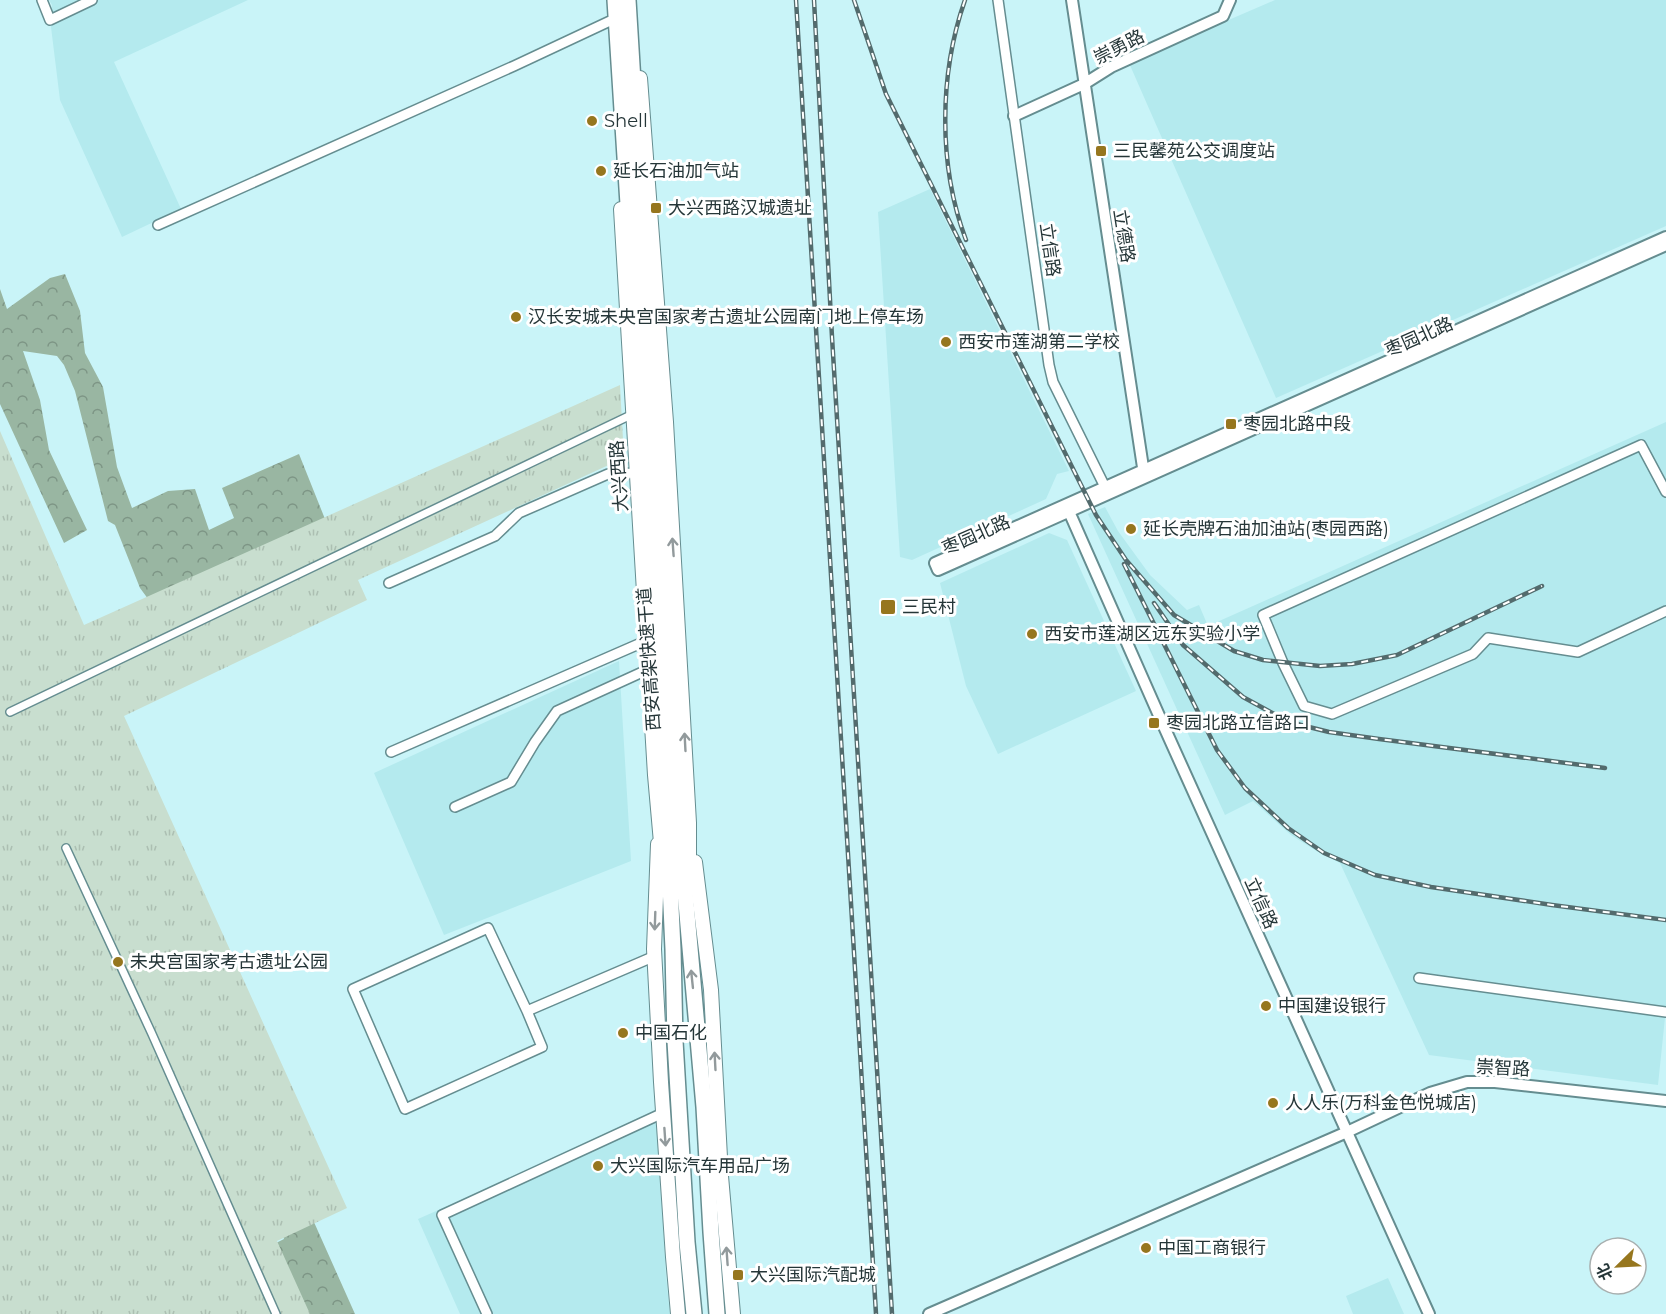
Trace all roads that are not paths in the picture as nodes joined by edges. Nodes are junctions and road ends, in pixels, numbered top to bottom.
1 (42, 0) edge
2 (92, 0) edge
3 (609, 0) edge
4 (615, 0) edge
5 (628, 0) edge
6 (635, 0) edge
7 (998, 0) edge
8 (1072, 0) edge
9 (1230, 0) edge
10 (610, 21) junction
11 (1084, 84) junction
12 (1014, 116) junction
13 (158, 225) dead end
14 (1666, 237) edge
15 (1666, 245) edge
16 (633, 414) junction
17 (637, 473) junction
18 (1144, 474) junction
19 (1106, 490) junction
20 (1666, 492) edge
21 (1068, 508) junction
22 (389, 583) dead end
23 (1666, 611) edge
24 (648, 640) junction
25 (649, 669) junction
26 (10, 712) dead end
27 (391, 752) dead end
28 (671, 800) junction
29 (455, 807) dead end
30 (659, 821) junction
31 (690, 823) junction
32 (66, 848) dead end
33 (689, 947) junction
34 (673, 949) junction
35 (655, 956) junction
36 (1419, 978) dead end
37 (527, 1011) junction
38 (1666, 1012) edge
39 (1666, 1101) edge
40 (663, 1113) junction
41 (1347, 1132) junction
42 (276, 1314) edge
43 (487, 1314) edge
44 (678, 1314) edge
45 (694, 1314) edge
46 (717, 1314) edge
47 (733, 1314) edge
48 (929, 1314) edge
49 (1429, 1314) edge

1 - 2 street
3 - 10 main road, 大兴西路
4 - 28 highway, 西安高架快速干道
5 - 28 highway, 西安高架快速干道
31 -> 6 main road
7 - 12 street, 立信路
8 - 11 street, 立德路
9 - 11 street, 崇勇路
10 - 13 street
10 - 16 main road, 大兴西路
11 - 12 street, 崇勇路
11 - 18 street, 立德路
12 - 19 street, 立信路
14 - 18 street, 枣园北路
15 - 18 street, 枣园北路
16 - 17 main road, 大兴西路
16 - 26 street
17 - 22 street
17 - 24 main road, 大兴西路
18 - 19 street, 枣园北路
19 - 21 street, 枣园北路
20 - 23 street
21 - 21 street, 枣园北路
21 - 41 street, 立信路
24 - 25 main road, 大兴西路
24 - 27 street
25 - 29 street
25 - 30 main road, 大兴西路
28 - 33 highway, 西安高架快速干道
28 - 34 highway, 西安高架快速干道
30 - 34 main road, 大兴西路
30 -> 35 main road
31 - 33 main road
47 -> 31 main road
32 - 42 street
46 -> 33 highway, 西安高架快速干道
34 - 45 highway, 西安高架快速干道
35 - 37 street
35 - 40 main road
36 - 38 street
37 - 37 street
39 - 41 street, 崇智路
40 - 43 street
40 -> 44 main road
41 - 48 street, 崇智路
41 - 49 street, 立信路

